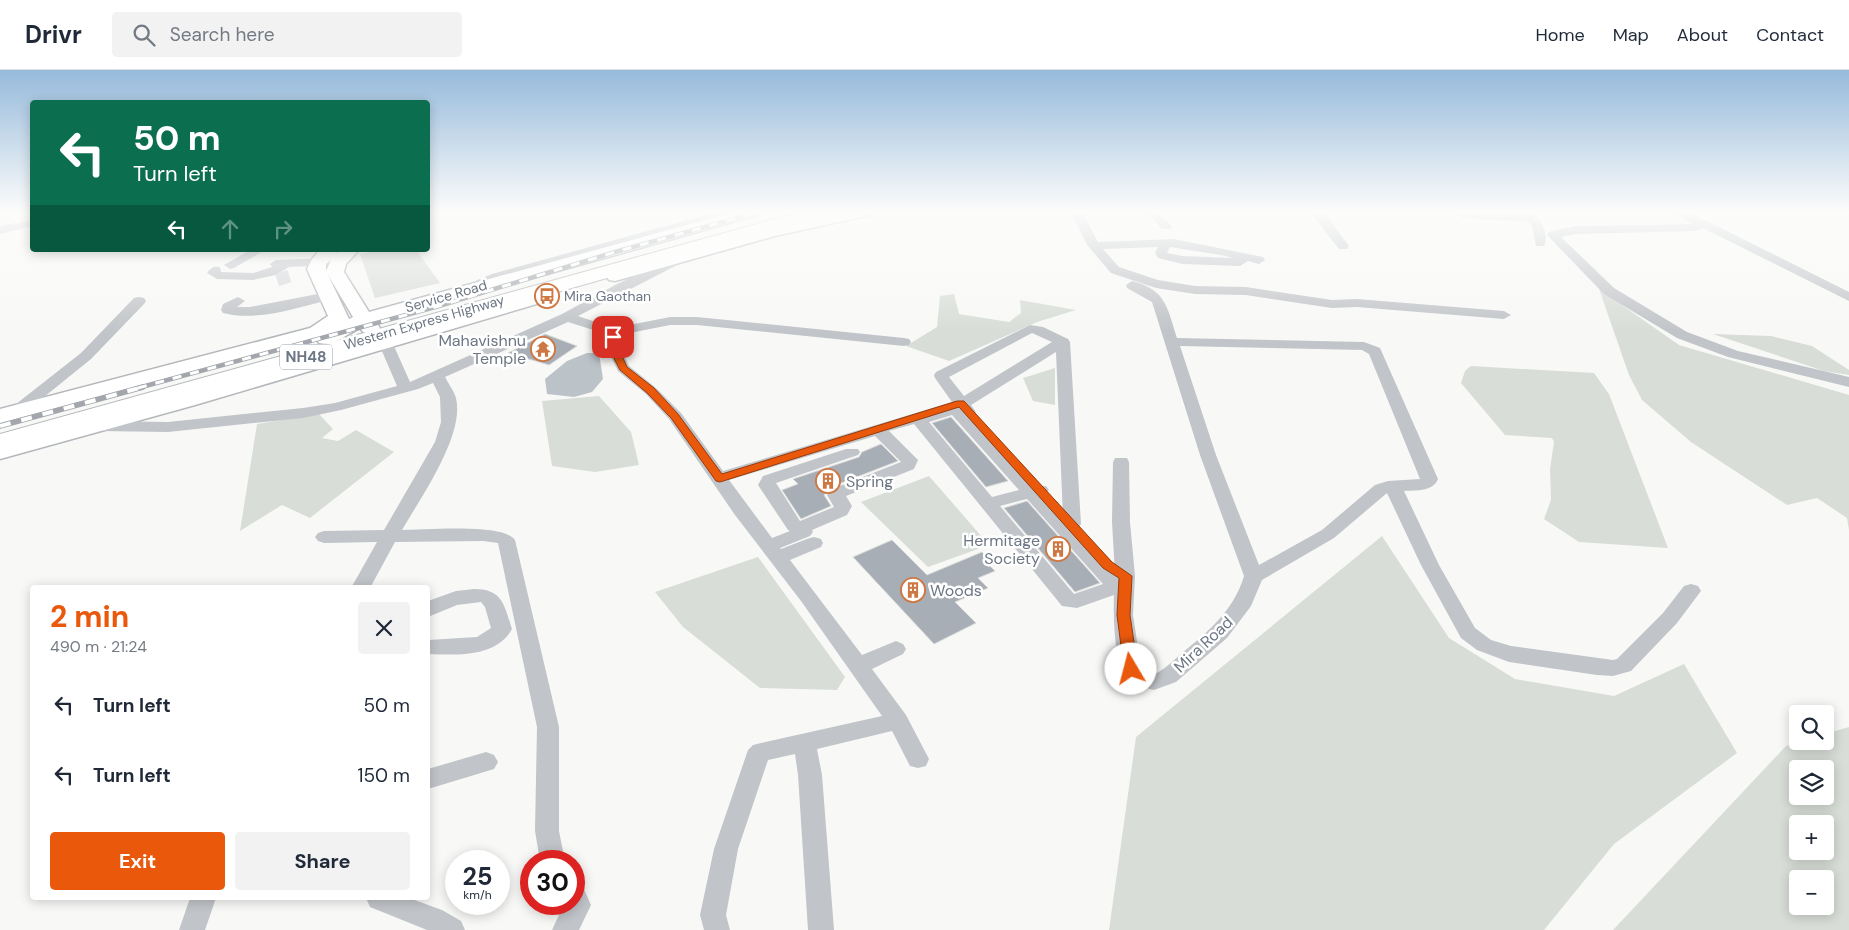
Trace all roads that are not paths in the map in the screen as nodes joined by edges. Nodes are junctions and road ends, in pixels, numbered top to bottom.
1 (254, 252) edge
2 (598, 252) edge
3 (654, 252) edge
4 (662, 252) edge
5 (701, 252) edge
6 (1099, 252) edge
7 (1161, 252) edge
8 (1570, 252) edge
9 (1759, 252) edge
10 (687, 256) junction
11 (1259, 260) dead end
12 (328, 261) edge
13 (230, 265) dead end
14 (608, 266) junction
15 (216, 270) dead end
16 (1115, 270) junction
17 (296, 274) tunnel mouth
18 (328, 296) junction
19 (1849, 297) edge
20 (238, 301) dead end
21 (139, 302) dead end
22 (1504, 315) dead end
23 (567, 318) junction
24 (336, 328) junction
25 (376, 331) junction
26 (613, 332) junction
27 (904, 342) dead end
28 (1063, 342) junction
29 (1171, 342) junction
30 (437, 376) junction
31 (1849, 382) edge
32 (406, 388) junction
33 (961, 404) junction
34 (8, 413) edge
35 (95, 426) junction
36 (0, 430) edge
37 (878, 430) junction
38 (0, 442) edge
39 (0, 452) edge
40 (852, 452) dead end
41 (1121, 462) dead end
42 (720, 478) junction
43 (1391, 487) junction
44 (1035, 491) junction
45 (988, 504) junction
46 (1072, 524) junction
47 (324, 537) dead end
48 (390, 537) junction
49 (809, 538) dead end
50 (773, 552) junction
51 (1125, 576) junction
52 (1254, 576) junction
53 (362, 585) edge
54 (1691, 591) dead end
55 (430, 608) edge
56 (430, 647) edge
57 (896, 649) dead end
58 (858, 666) junction
59 (898, 721) junction
60 (804, 742) junction
61 (918, 759) dead end
62 (486, 762) dead end
63 (430, 778) edge
64 (551, 850) edge
65 (202, 900) edge
66 (384, 900) edge
67 (573, 915) edge
68 (192, 930) edge
69 (452, 930) edge
70 (565, 930) edge
71 (717, 930) edge
72 (821, 930) edge

1 - 13 street
2 - 25 main road, Service Road
3 - 14 highway, Western Express Highway / NH48
4 - 14 highway, Western Express Highway / NH48
5 - 10 main road
6 - 16 street
7 - 11 street
8 - 31 street
9 - 19 street
10 - 23 street
10 - 25 main road
12 - 15 street
12 - 17 street
12 - 18 main road
12 - 25 main road
14 - 25 highway, Western Express Highway / NH48
16 - 22 street
16 - 29 street
18 - 20 street
18 - 24 main road
21 - 34 street
23 - 26 street
23 - 30 street
24 - 25 highway, Western Express Highway / NH48
24 - 34 main road
24 - 36 highway, Western Express Highway / NH48
25 - 32 street
25 - 35 main road
25 - 38 highway, Western Express Highway / NH48
26 - 27 street
26 - 42 street
28 - 33 street
28 - 33 street
28 - 46 street
29 - 43 street
29 - 52 street
30 - 32 street
30 - 48 street
32 - 35 street
33 - 37 street
33 - 44 street
35 - 39 main road
37 - 40 street
37 - 42 street
41 - 51 street, Mira Road
42 - 50 street
43 - 52 street
43 - 54 street
44 - 45 street
44 - 45 street
44 - 45 street
44 - 46 street
46 - 51 street
47 - 48 street
48 - 53 street
48 - 64 street
49 - 50 street
50 - 58 street
51 - 52 street, Mira Road
55 - 56 street
57 - 58 street
58 - 59 street
59 - 60 street
59 - 61 street
60 - 71 street
60 - 72 street
62 - 63 street
65 - 68 street
66 - 69 street
67 - 70 street

